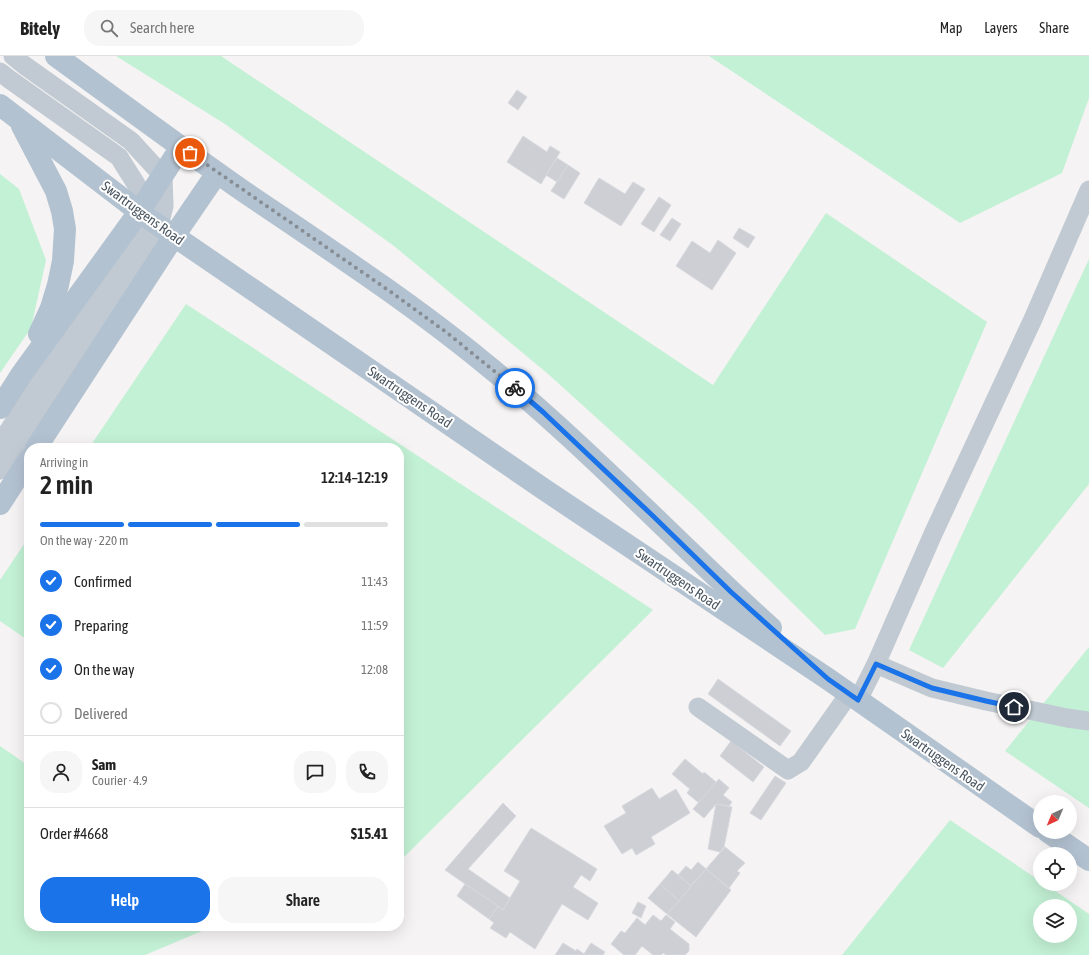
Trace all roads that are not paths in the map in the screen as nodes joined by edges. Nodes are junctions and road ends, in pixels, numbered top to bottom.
1 (13, 56) edge
2 (56, 56) edge
3 (0, 72) edge
4 (0, 104) edge
5 (19, 119) junction
6 (181, 147) junction
7 (217, 173) junction
8 (163, 176) junction
9 (1089, 190) edge
10 (153, 218) junction
11 (21, 375) junction
12 (0, 408) edge
13 (39, 443) edge
14 (0, 444) edge
15 (24, 467) edge
16 (0, 470) edge
17 (0, 504) edge
18 (876, 664) junction
19 (828, 679) junction
20 (853, 697) junction
21 (698, 707) dead end
22 (1089, 721) edge
23 (1033, 821) edge
24 (1058, 839) edge
25 (1089, 860) edge

1 - 8 lane
2 - 6 main road, Swartruggens Road
3 - 10 lane
4 - 5 main road, Swartruggens Road
5 - 10 main road, Swartruggens Road
5 - 11 main road
6 - 7 main road, Swartruggens Road
6 - 8 main road
7 - 10 main road
7 - 19 main road, Swartruggens Road
8 - 10 main road
8 - 10 lane
9 - 18 lane
10 - 11 main road
10 - 13 main road
10 - 14 lane
10 - 16 lane
10 - 19 main road, Swartruggens Road
11 - 12 main road
15 - 17 main road
18 - 20 lane
18 - 22 lane
19 - 20 main road, Swartruggens Road
20 - 21 lane
20 - 23 main road, Swartruggens Road
24 - 25 main road

